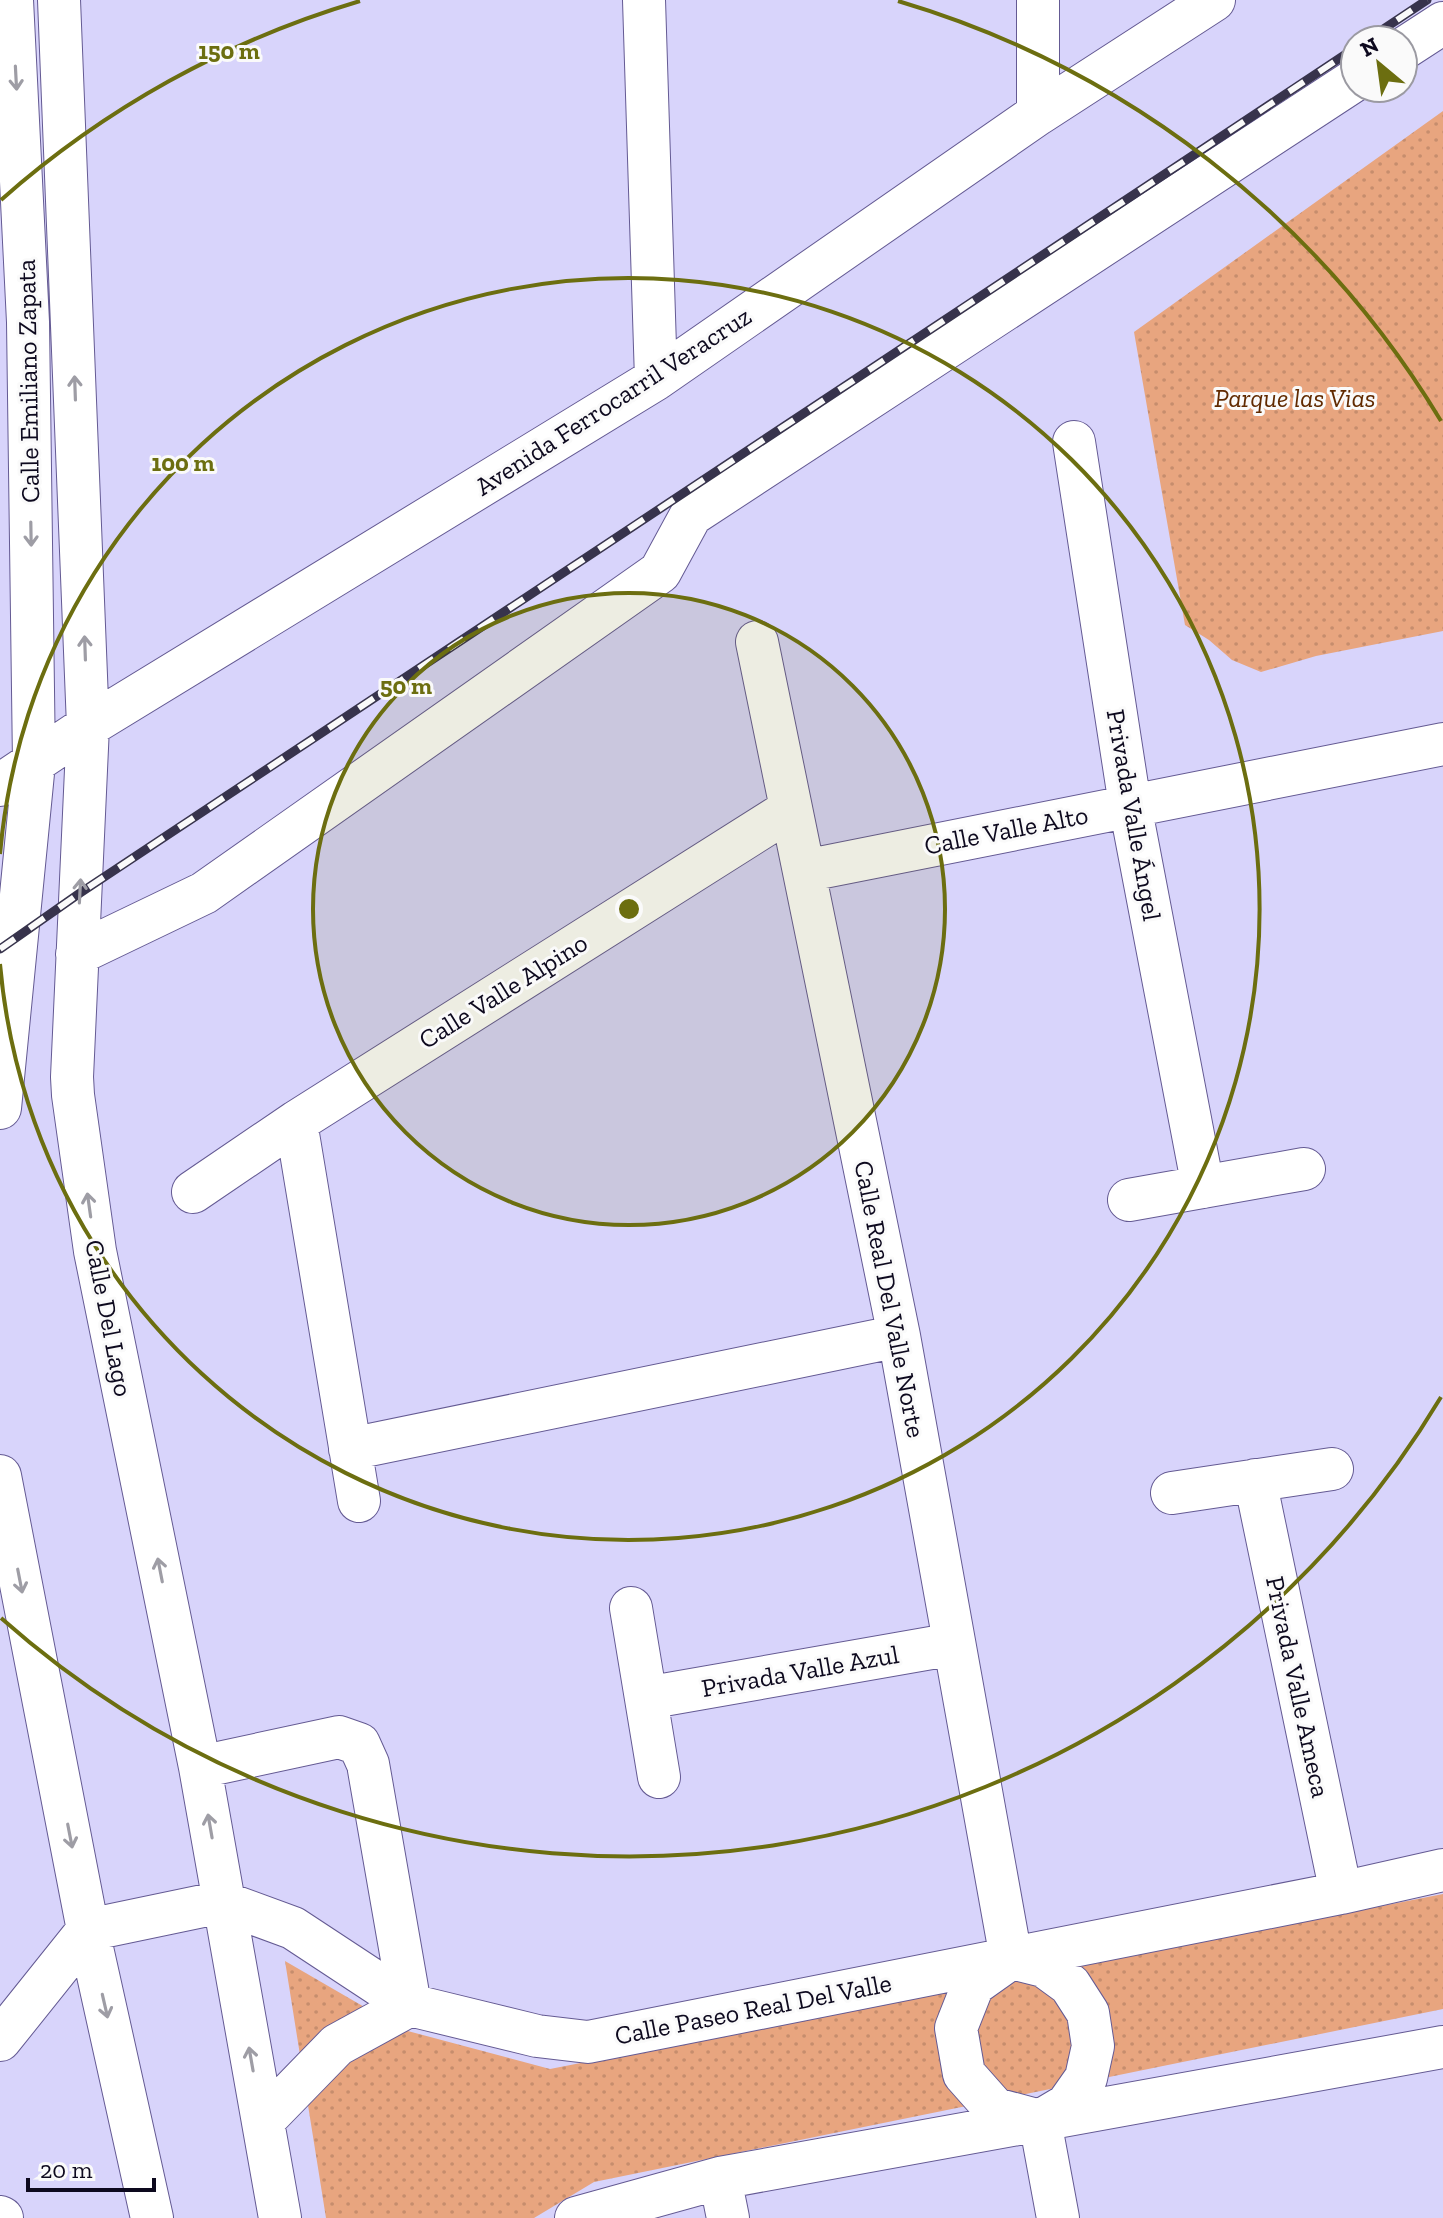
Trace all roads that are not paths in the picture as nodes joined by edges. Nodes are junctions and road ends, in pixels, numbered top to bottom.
1 (12, 0) edge
2 (59, 0) edge
3 (644, 0) edge
4 (1038, 0) edge
5 (1214, 0) edge
6 (1443, 23) edge
7 (1419, 39) edge
8 (1339, 90) edge
9 (1038, 114) junction
10 (72, 316) junction
11 (14, 324) edge
12 (656, 379) junction
13 (1074, 442) dead end
14 (757, 642) dead end
15 (88, 726) junction
16 (1442, 751) edge
17 (17, 774) edge
18 (1130, 805) junction
19 (791, 809) junction
20 (804, 871) junction
21 (77, 954) junction
22 (72, 1077) junction
23 (1, 1094) edge
24 (296, 1122) junction
25 (1304, 1169) dead end
26 (1203, 1187) junction
27 (193, 1192) dead end
28 (1129, 1200) dead end
29 (899, 1336) junction
30 (350, 1449) junction
31 (1332, 1469) dead end
32 (0, 1476) edge
33 (1255, 1480) junction
34 (1172, 1493) dead end
35 (359, 1501) dead end
36 (631, 1608) dead end
37 (954, 1644) junction
38 (646, 1698) junction
39 (200, 1767) junction
40 (659, 1777) dead end
41 (1443, 1870) edge
42 (1341, 1893) junction
43 (222, 1902) junction
44 (88, 1930) junction
45 (1011, 1958) junction
46 (410, 2005) junction
47 (0, 2040) edge
48 (1443, 2047) edge
49 (263, 2121) junction
50 (1040, 2121) junction
51 (720, 2178) junction
52 (278, 2204) edge
53 (152, 2218) edge
54 (315, 2218) edge
55 (576, 2218) edge
56 (728, 2218) edge
57 (1058, 2218) edge

1 -> 11 street, Calle Emiliano Zapata
2 - 10 street, Calle Emiliano Zapata
3 - 12 street
4 - 9 street
5 - 9 street, Avenida Ferrocarril Veracruz
6 - 7 street
8 - 21 street
9 - 12 street, Avenida Ferrocarril Veracruz
10 - 11 street
15 -> 10 street, Calle Emiliano Zapata
11 -> 17 street, Calle Emiliano Zapata
12 - 15 street, Avenida Ferrocarril Veracruz
13 - 18 street, Privada Valle Ángel
14 - 19 street, Calle Real Del Valle Norte
15 - 17 street, Avenida Ferrocarril Veracruz
21 -> 15 street, Calle Del Lago
16 - 18 street, Calle Valle Alto
17 - 23 street
18 - 20 street, Calle Valle Alto
18 - 26 street, Privada Valle Ángel
19 - 20 street, Calle Real Del Valle Norte
19 - 24 street, Calle Valle Alpino
20 - 29 street, Calle Real Del Valle Norte
21 - 22 street, Calle Del Lago
22 - 23 street
39 -> 22 street, Calle Del Lago
24 - 27 street, Calle Valle Alpino
24 - 30 street
25 - 26 street
26 - 28 street
29 - 30 street
29 - 37 street, Calle Real Del Valle Norte
30 - 35 street
31 - 33 street
32 -> 44 street
33 - 34 street
33 - 42 street, Privada Valle Ameca
36 - 38 street
37 - 38 street, Privada Valle Azul
37 - 45 street, Calle Real Del Valle Norte
38 - 40 street
43 -> 39 street, Calle Del Lago
39 - 46 street
41 - 42 street, Calle Paseo Real Del Valle
42 - 45 street, Calle Paseo Real Del Valle
43 - 44 street
43 - 46 street, Calle Paseo Real Del Valle
49 -> 43 street, Calle Del Lago
44 - 47 street
44 -> 53 street
45 - 46 street, Calle Paseo Real Del Valle
45 - 50 street
45 - 50 street
46 - 49 street
48 - 50 street
49 - 52 street, Calle Del Lago
50 - 51 street
50 - 57 street
51 - 55 street
51 - 56 street
52 - 54 street

